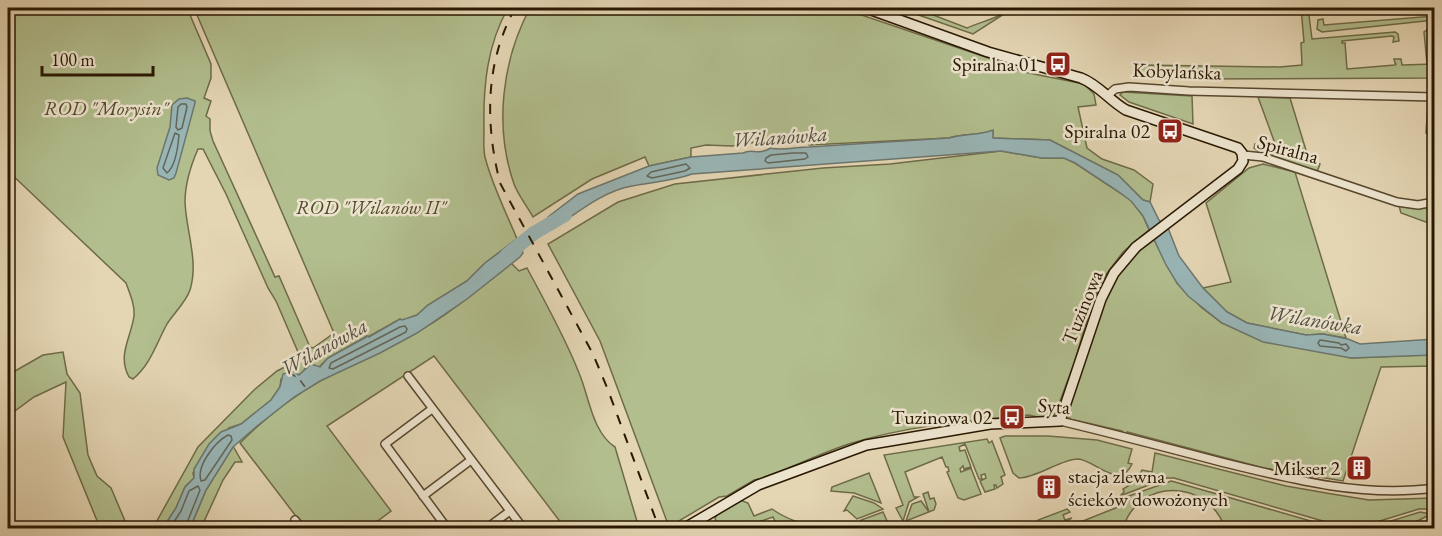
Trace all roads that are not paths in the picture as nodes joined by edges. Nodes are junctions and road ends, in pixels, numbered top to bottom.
1 (866, 8) edge
2 (1107, 96) junction
3 (1434, 97) edge
4 (1243, 155) junction
5 (1434, 202) edge
6 (408, 376) dead end
7 (432, 409) junction
8 (1060, 421) junction
9 (471, 460) junction
10 (1434, 488) edge
11 (423, 496) junction
12 (510, 511) junction
13 (295, 520) dead end
14 (301, 528) edge
15 (447, 528) edge
16 (487, 528) edge
17 (523, 528) edge
18 (685, 528) edge

1 - 2 street
2 - 3 street, Kobylańska
2 - 4 street, Spiralna
4 - 5 street, Spiralna
4 - 8 street, Tuzinowa
6 - 7 street
7 - 9 street
7 - 11 street
8 - 10 street, Syta
8 - 18 street, Syta
9 - 11 street
9 - 12 street
11 - 15 street
12 - 16 street
12 - 17 street
13 - 14 street

